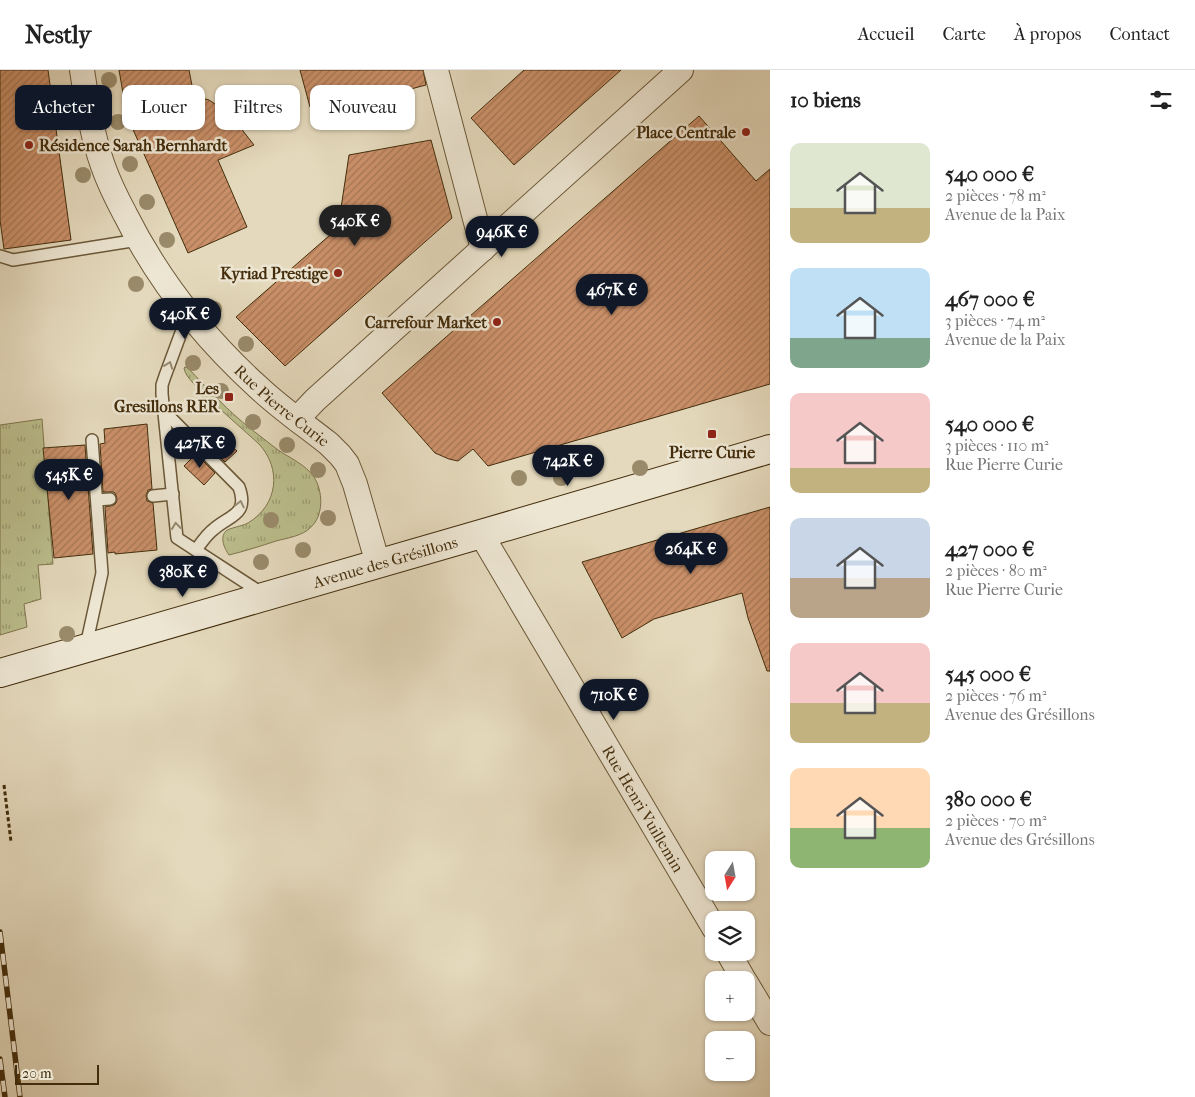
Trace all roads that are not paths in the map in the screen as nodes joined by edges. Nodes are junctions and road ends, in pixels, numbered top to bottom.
1 (82, 70) edge
2 (436, 70) edge
3 (681, 70) edge
4 (138, 240) junction
5 (483, 249) junction
6 (0, 256) edge
7 (188, 314) junction
8 (163, 410) junction
9 (297, 419) junction
10 (92, 440) dead end
11 (770, 449) edge
12 (173, 494) junction
13 (153, 496) dead end
14 (110, 499) dead end
15 (97, 500) junction
16 (481, 534) junction
17 (196, 550) junction
18 (378, 564) junction
19 (266, 596) junction
20 (86, 648) junction
21 (0, 672) edge
22 (705, 913) edge
23 (755, 998) edge
24 (770, 1023) edge

1 - 4 street, Rue Pierre Curie
2 - 5 street
3 - 5 street
4 - 6 lane
4 - 7 street, Rue Pierre Curie
5 - 9 street
8 -> 7 lane
7 - 9 street, Rue Pierre Curie
8 - 12 lane
17 -> 8 lane
9 - 18 street, Rue Pierre Curie
10 - 15 lane
11 - 16 main road, Avenue des Grésillons
12 - 13 lane
17 -> 12 lane
14 - 15 lane
15 - 20 lane
16 - 18 main road, Avenue des Grésillons
16 - 22 street, Rue Henri Vuillemin
17 - 19 lane
18 - 19 main road, Avenue des Grésillons
19 - 20 main road, Avenue des Grésillons
20 - 21 main road, Avenue des Grésillons
23 - 24 street

